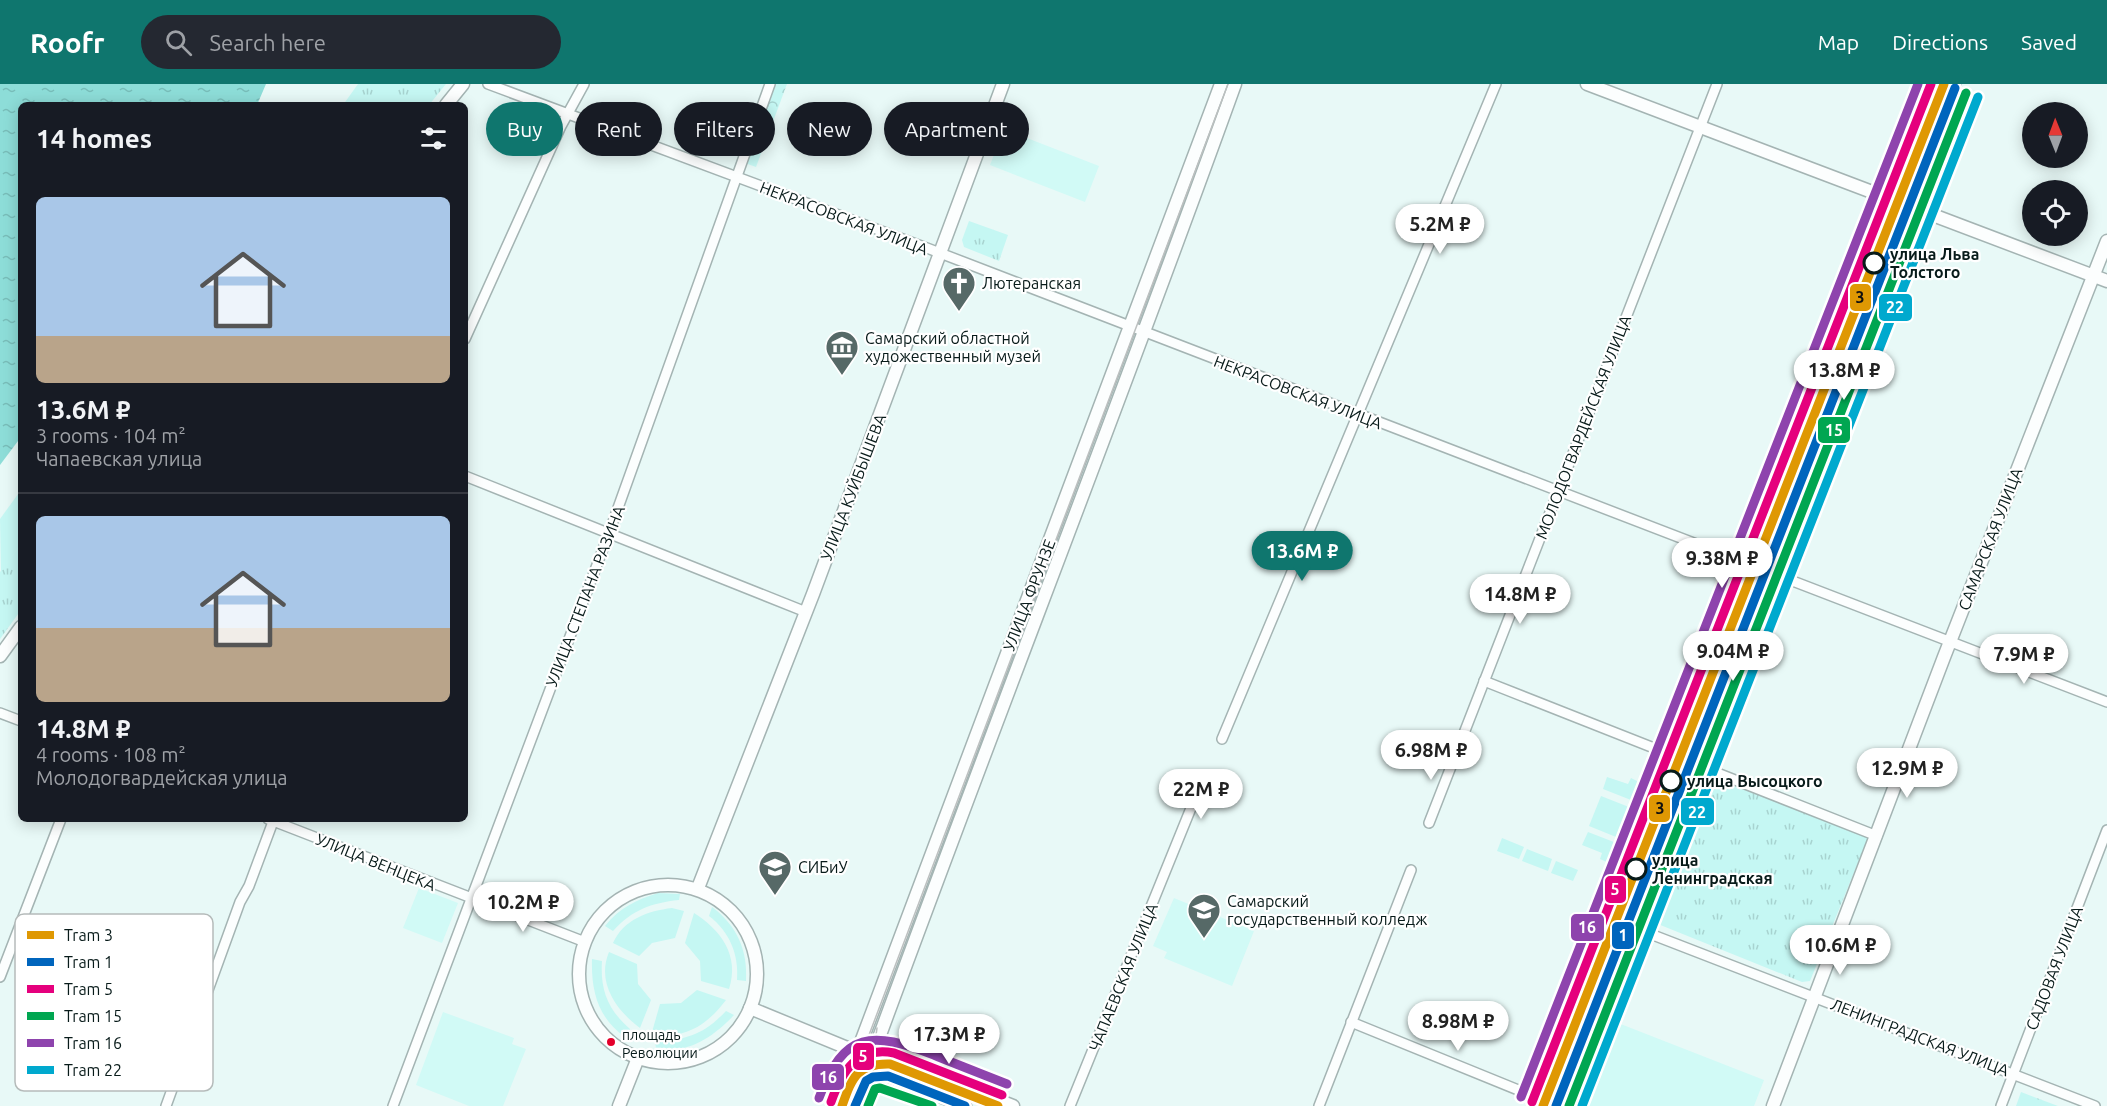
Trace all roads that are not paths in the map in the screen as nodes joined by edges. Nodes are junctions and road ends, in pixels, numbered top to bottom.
1 (463, 84) edge
2 (488, 84) edge
3 (584, 84) edge
4 (770, 84) edge
5 (1003, 84) edge
6 (1221, 84) edge
7 (1235, 84) edge
8 (1496, 84) edge
9 (1587, 84) edge
10 (1717, 84) edge
11 (1938, 84) edge
12 (1954, 84) edge
13 (449, 102) edge
14 (567, 114) junction
15 (1699, 133) junction
16 (736, 177) junction
17 (1892, 200) junction
18 (1907, 205) junction
19 (2107, 241) edge
20 (942, 255) junction
21 (2094, 276) junction
22 (2107, 281) edge
23 (1131, 327) junction
24 (468, 332) edge
25 (1145, 333) junction
26 (1358, 415) junction
27 (468, 477) edge
28 (1557, 492) junction
29 (609, 533) junction
30 (1754, 568) junction
31 (806, 612) junction
32 (18, 631) edge
33 (1949, 643) junction
34 (0, 656) edge
35 (1484, 681) junction
36 (2107, 702) edge
37 (0, 713) edge
38 (18, 720) edge
39 (1222, 739) dead end
40 (1674, 754) junction
41 (1688, 759) junction
42 (1202, 781) dead end
43 (60, 822) edge
44 (271, 822) edge
45 (277, 822) edge
46 (1430, 823) dead end
47 (2107, 830) edge
48 (1877, 836) junction
49 (1411, 870) dead end
50 (698, 888) junction
51 (471, 899) junction
52 (24, 914) edge
53 (1609, 918) junction
54 (1626, 924) junction
55 (15, 938) edge
56 (585, 942) junction
57 (213, 976) edge
58 (0, 977) edge
59 (1816, 997) junction
60 (750, 1008) junction
61 (1352, 1022) junction
62 (874, 1051) junction
63 (857, 1052) junction
64 (638, 1058) junction
65 (868, 1068) junction
66 (2013, 1073) junction
67 (171, 1091) edge
68 (1536, 1102) edge
69 (1555, 1105) edge
70 (166, 1106) edge
71 (393, 1106) edge
72 (620, 1106) edge
73 (837, 1106) edge
74 (854, 1106) edge
75 (965, 1106) edge
76 (1013, 1106) edge
77 (1070, 1106) edge
78 (1319, 1106) edge
79 (1773, 1106) edge
80 (2001, 1106) edge
81 (2096, 1106) edge

1 - 13 main road
2 - 14 street, НЕКРАСОВСКАЯ УЛИЦА
3 - 14 street
4 - 16 street, УЛИЦА СТЕПАНА РАЗИНА
5 - 20 main road, УЛИЦА КУЙБЫШЕВА
6 - 23 main road, УЛИЦА ФРУНЗЕ
7 - 25 main road, УЛИЦА ФРУНЗЕ
8 - 26 street
9 - 15 main road
10 - 15 street, МОЛОДОГВАРДЕЙСКАЯ УЛИЦА
11 - 17 main road
12 - 18 main road
14 - 16 street, НЕКРАСОВСКАЯ УЛИЦА
14 - 24 street
15 - 17 main road
15 - 28 street, МОЛОДОГВАРДЕЙСКАЯ УЛИЦА
16 - 20 street, НЕКРАСОВСКАЯ УЛИЦА
16 - 29 street, УЛИЦА СТЕПАНА РАЗИНА
17 - 18 main road
17 - 30 main road
18 - 21 main road
18 - 30 main road
19 - 21 main road, САМАРСКАЯ УЛИЦА
20 - 23 street, НЕКРАСОВСКАЯ УЛИЦА
20 - 31 main road, УЛИЦА КУЙБЫШЕВА
21 - 22 main road
21 - 33 main road, САМАРСКАЯ УЛИЦА
23 - 25 street, НЕКРАСОВСКАЯ УЛИЦА
23 - 63 main road, УЛИЦА ФРУНЗЕ
25 - 26 street, НЕКРАСОВСКАЯ УЛИЦА
25 - 62 main road, УЛИЦА ФРУНЗЕ
26 - 28 street, НЕКРАСОВСКАЯ УЛИЦА
26 - 39 street
27 - 29 street
28 - 30 street, НЕКРАСОВСКАЯ УЛИЦА
28 - 35 street, МОЛОДОГВАРДЕЙСКАЯ УЛИЦА
29 - 31 street
29 - 51 street, УЛИЦА СТЕПАНА РАЗИНА
30 - 33 street, НЕКРАСОВСКАЯ УЛИЦА
30 - 40 main road
30 - 41 main road
31 - 50 main road, УЛИЦА КУЙБЫШЕВА
32 - 34 main road
33 - 36 street, НЕКРАСОВСКАЯ УЛИЦА
33 - 48 main road, САМАРСКАЯ УЛИЦА
35 - 40 street
35 - 46 street, МОЛОДОГВАРДЕЙСКАЯ УЛИЦА
37 - 38 street
40 - 41 street
40 - 53 main road
41 - 48 street
41 - 54 main road
42 - 77 street, ЧАПАЕВСКАЯ УЛИЦА
43 - 52 street
44 - 57 street
45 - 51 street, УЛИЦА ВЕНЦЕКА
47 - 66 street, САДОВАЯ УЛИЦА
48 - 59 main road, САМАРСКАЯ УЛИЦА
49 - 61 street
50 - 56 main road
50 - 60 main road
51 - 56 street, УЛИЦА ВЕНЦЕКА
51 - 71 street, УЛИЦА СТЕПАНА РАЗИНА
53 - 54 street, ЛЕНИНГРАДСКАЯ УЛИЦА
53 - 68 main road
54 - 59 street, ЛЕНИНГРАДСКАЯ УЛИЦА
54 - 69 main road
55 - 58 street
56 - 64 main road
59 - 66 street, ЛЕНИНГРАДСКАЯ УЛИЦА
59 - 79 main road, САМАРСКАЯ УЛИЦА
60 - 63 main road
60 - 64 main road
61 - 68 street
61 - 78 street
62 - 63 main road
62 - 65 main road, УЛИЦА ФРУНЗЕ
62 - 76 main road
63 - 65 main road
63 - 73 main road, УЛИЦА ФРУНЗЕ
64 - 72 main road
65 - 74 main road, УЛИЦА ФРУНЗЕ
65 - 75 main road
66 - 80 street, САДОВАЯ УЛИЦА
66 - 81 street, ЛЕНИНГРАДСКАЯ УЛИЦА
67 - 70 street
68 - 69 street

